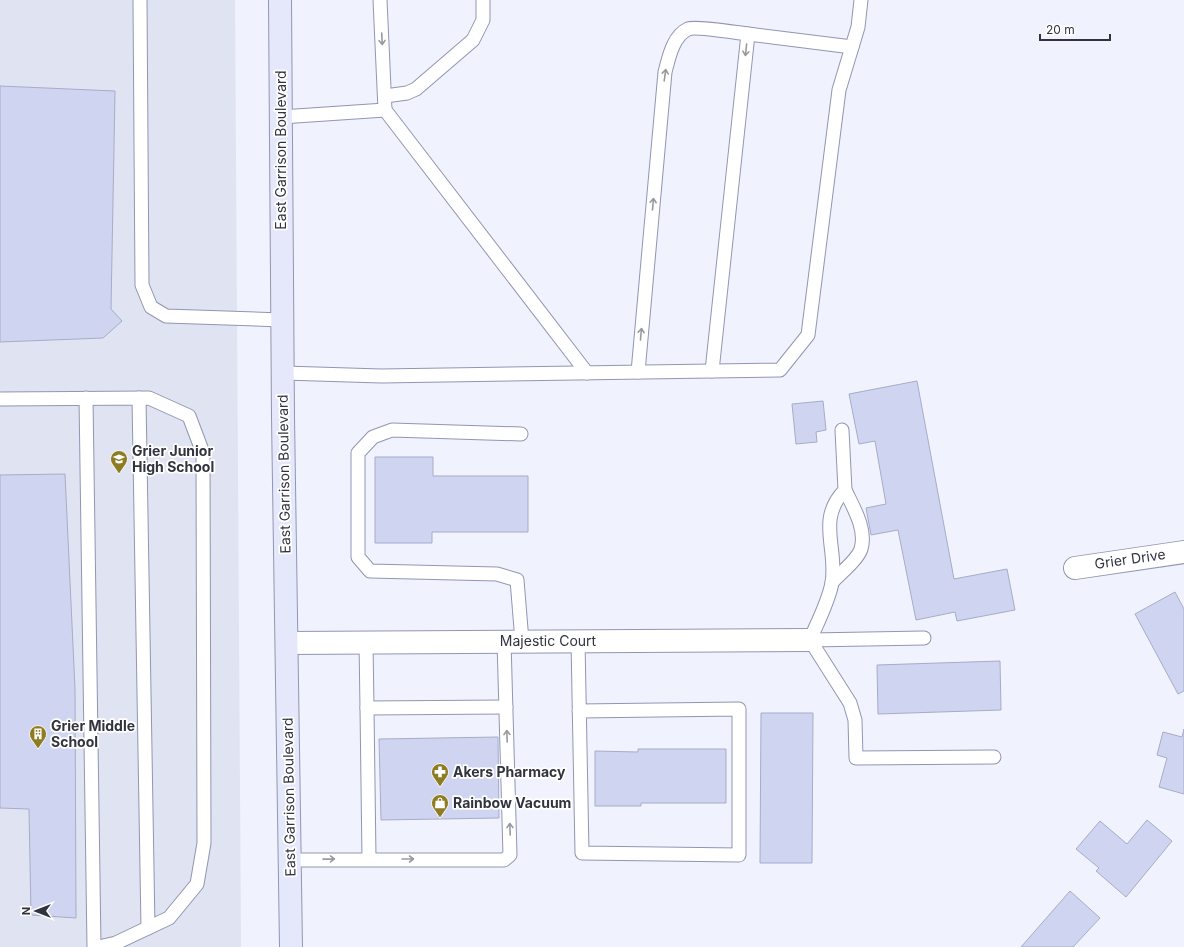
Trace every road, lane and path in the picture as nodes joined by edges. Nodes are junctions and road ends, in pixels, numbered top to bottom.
1 (140, 0) edge
2 (280, 0) edge
3 (380, 0) edge
4 (483, 0) edge
5 (861, 0) edge
6 (748, 34) junction
7 (852, 47) junction
8 (385, 96) junction
9 (385, 110) junction
10 (281, 117) junction
11 (282, 320) junction
12 (712, 371) junction
13 (638, 372) junction
14 (284, 373) junction
15 (587, 373) junction
16 (86, 398) junction
17 (139, 398) junction
18 (0, 399) edge
19 (842, 430) dead end
20 (521, 434) dead end
21 (844, 490) junction
22 (1184, 552) edge
23 (1076, 568) dead end
24 (832, 582) junction
25 (924, 638) dead end
26 (810, 640) junction
27 (513, 641) junction
28 (578, 641) junction
29 (366, 642) junction
30 (287, 643) junction
31 (506, 707) junction
32 (367, 708) junction
33 (579, 711) junction
34 (994, 757) dead end
35 (369, 859) junction
36 (290, 860) junction
37 (148, 928) junction
38 (94, 947) edge
39 (99, 947) edge
40 (291, 947) edge

1 - 11 lane
2 - 10 main road, East Garrison Boulevard
3 -> 8 lane
4 - 8 lane
5 - 7 lane
6 - 7 lane
6 -> 12 lane
13 -> 6 lane
7 - 12 lane
8 - 9 lane
9 - 10 lane
9 - 15 lane
10 - 11 main road, East Garrison Boulevard
11 - 14 main road, East Garrison Boulevard
12 - 13 lane
13 - 15 lane
14 - 15 lane
14 - 30 main road, East Garrison Boulevard
16 - 17 lane
16 - 18 lane
16 - 38 lane
17 - 37 lane
17 - 37 lane
19 - 21 lane
20 - 27 lane
21 - 24 lane
21 - 24 lane
22 - 23 street, Grier Drive
24 - 26 lane
25 - 26 lane
26 - 28 street, Majestic Court
26 - 34 lane
27 - 28 street, Majestic Court
27 - 29 street, Majestic Court
27 - 31 lane
28 - 33 lane
29 - 30 street, Majestic Court
29 - 32 lane
30 - 36 main road, East Garrison Boulevard
31 - 32 lane
35 -> 31 lane
32 - 35 lane
33 - 33 lane
36 -> 35 lane
36 - 40 main road, East Garrison Boulevard
37 - 39 lane

